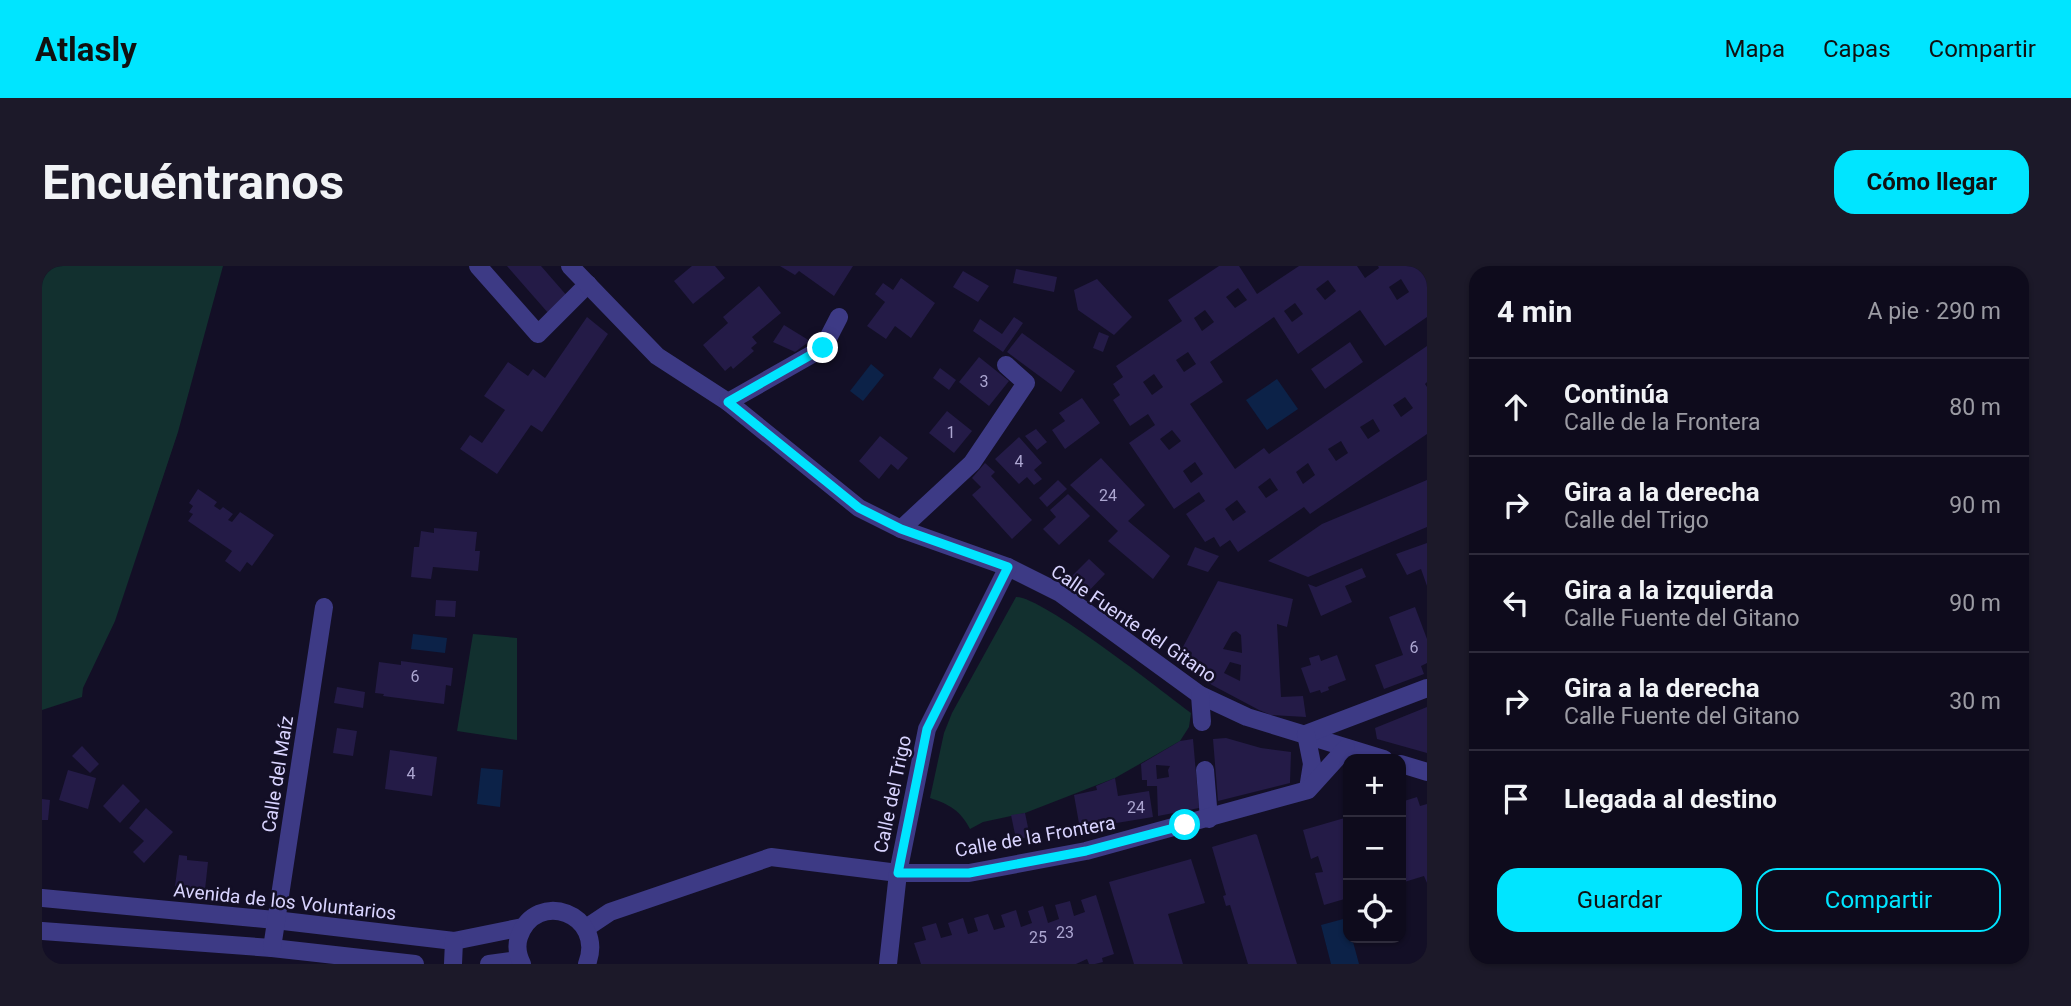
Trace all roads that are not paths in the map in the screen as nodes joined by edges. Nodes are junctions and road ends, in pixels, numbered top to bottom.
1 (478, 266) edge
2 (570, 266) edge
3 (588, 284) junction
4 (839, 317) dead end
5 (1006, 365) dead end
6 (728, 402) junction
7 (901, 529) junction
8 (1008, 567) junction
9 (324, 607) dead end
10 (1427, 688) edge
11 (1200, 695) junction
12 (1202, 722) dead end
13 (1306, 734) junction
14 (1346, 748) junction
15 (1367, 754) edge
16 (1406, 766) edge
17 (1205, 769) dead end
18 (1427, 772) edge
19 (1308, 790) junction
20 (1209, 819) junction
21 (898, 873) junction
22 (42, 898) edge
23 (275, 920) junction
24 (523, 927) junction
25 (586, 928) junction
26 (42, 930) edge
27 (454, 941) junction
28 (272, 948) junction
29 (521, 962) edge
30 (415, 964) edge
31 (453, 964) edge
32 (489, 964) edge
33 (587, 964) edge
34 (888, 964) edge

1 - 3 street
2 - 3 street, Calle Fuente del Gitano
3 - 6 street, Calle Fuente del Gitano
4 - 6 street
5 - 7 street
6 - 7 street, Calle Fuente del Gitano
7 - 8 street, Calle Fuente del Gitano
8 - 11 street, Calle Fuente del Gitano
8 - 21 street, Calle del Trigo
9 - 23 street, Calle del Maíz
10 - 13 street
11 - 12 street
11 - 13 street, Calle Fuente del Gitano
13 - 14 street
13 - 19 street
14 - 15 street
14 - 19 street
16 - 18 street
17 - 20 street
19 - 20 street, Calle de la Frontera
20 - 21 street, Calle de la Frontera
21 - 25 street, Calle de la Frontera
21 - 34 street, Calle del Trigo
22 - 23 street, Avenida de los Voluntarios
23 - 27 street, Avenida de los Voluntarios
23 - 28 street, Calle del Maíz
24 - 25 street, Avenida de los Voluntarios
24 - 27 street, Avenida de los Voluntarios
24 - 29 street
25 - 33 street
26 - 28 street
27 - 31 street
28 - 30 street
29 - 32 street

